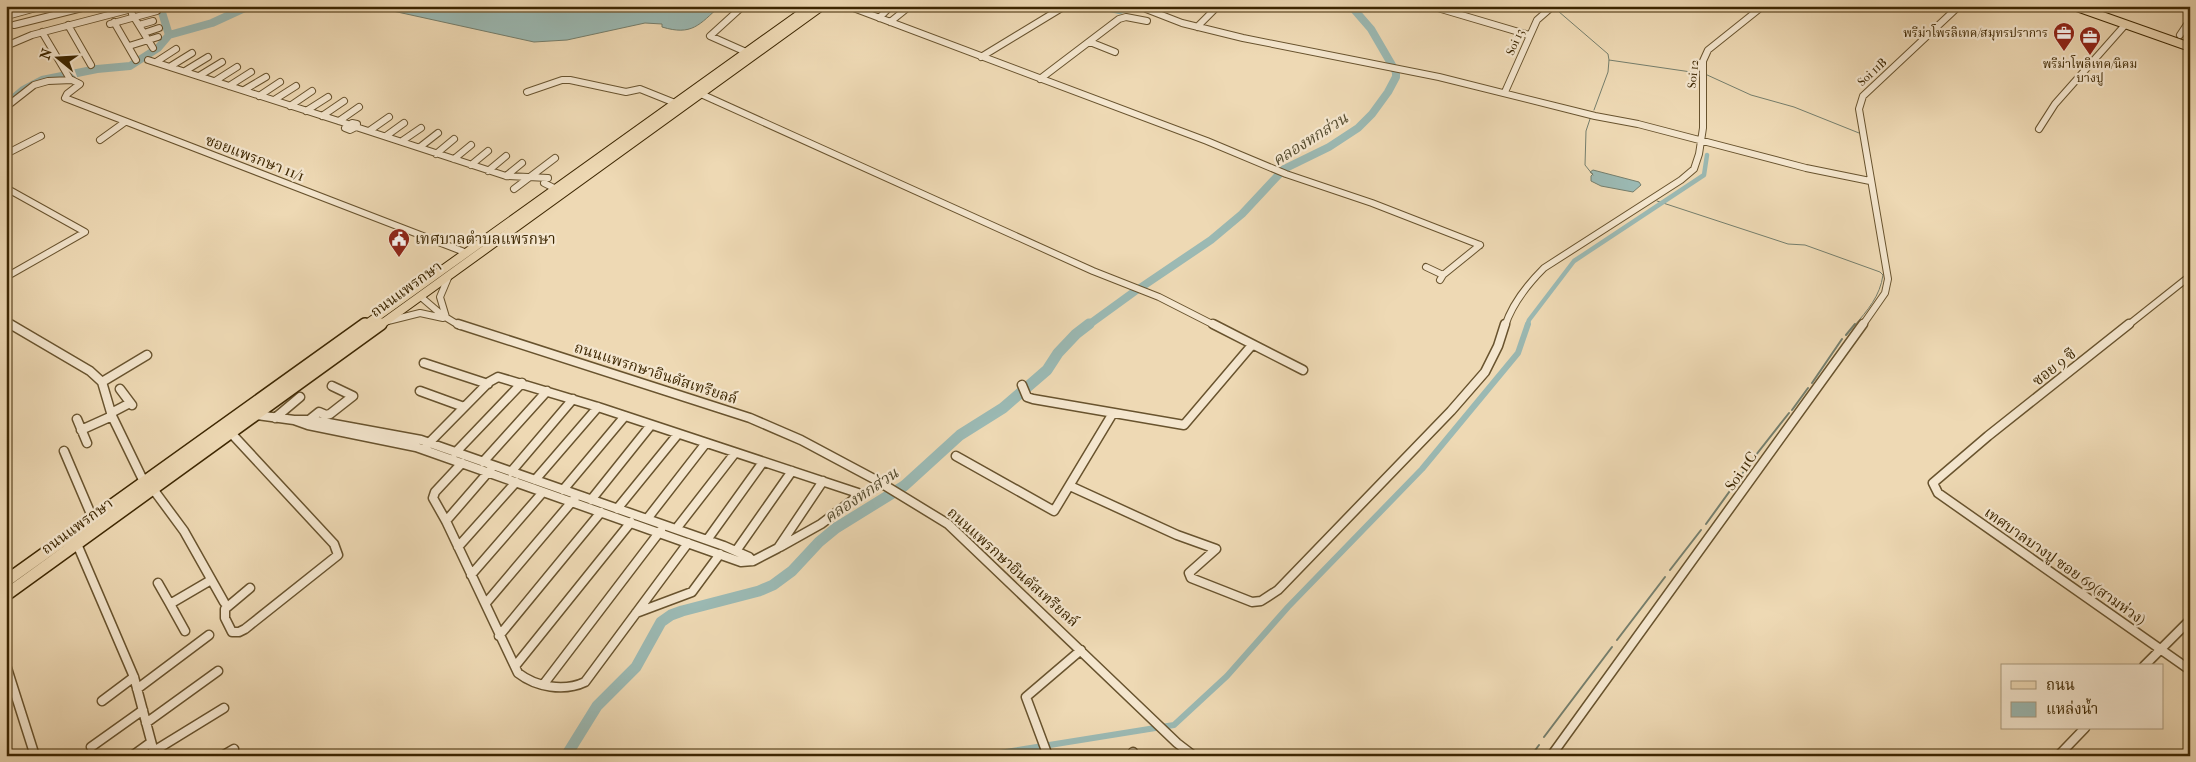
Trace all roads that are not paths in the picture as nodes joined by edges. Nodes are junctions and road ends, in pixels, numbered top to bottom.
1 (43, 6) edge
2 (60, 6) edge
3 (90, 6) edge
4 (143, 6) edge
5 (743, 6) edge
6 (810, 6) edge
7 (822, 6) edge
8 (848, 6) edge
9 (890, 6) edge
10 (910, 6) edge
11 (1065, 6) edge
12 (1218, 6) edge
13 (1431, 6) edge
14 (1553, 6) edge
15 (1763, 6) edge
16 (1959, 6) edge
17 (2074, 6) edge
18 (860, 8) edge
19 (132, 9) junction
20 (1146, 9) dead end
21 (157, 11) dead end
22 (60, 14) junction
23 (7, 15) edge
24 (133, 17) junction
25 (879, 18) junction
26 (2190, 20) edge
27 (154, 21) dead end
28 (1147, 21) dead end
29 (890, 22) junction
30 (14, 25) junction
31 (68, 25) junction
32 (139, 25) junction
33 (2125, 25) junction
34 (62, 27) junction
35 (1196, 27) junction
36 (159, 28) dead end
37 (42, 32) junction
38 (144, 33) junction
39 (1529, 35) junction
40 (2180, 35) dead end
41 (24, 37) junction
42 (158, 37) dead end
43 (149, 40) junction
44 (1090, 42) junction
45 (6, 46) edge
46 (129, 46) junction
47 (2190, 47) edge
48 (153, 48) dead end
49 (176, 49) dead end
50 (746, 52) junction
51 (1115, 52) dead end
52 (192, 53) dead end
53 (208, 57) dead end
54 (981, 57) junction
55 (136, 60) dead end
56 (148, 60) dead end
57 (156, 62) junction
58 (222, 62) dead end
59 (90, 65) dead end
60 (171, 66) junction
61 (237, 67) dead end
62 (185, 71) junction
63 (251, 72) dead end
64 (199, 76) junction
65 (70, 77) junction
66 (266, 77) dead end
67 (1040, 79) junction
68 (215, 81) junction
69 (280, 82) dead end
70 (229, 86) junction
71 (296, 86) dead end
72 (244, 90) junction
73 (312, 91) dead end
74 (527, 92) dead end
75 (1505, 92) junction
76 (701, 94) junction
77 (259, 96) junction
78 (328, 97) dead end
79 (274, 100) junction
80 (344, 102) dead end
81 (675, 103) junction
82 (290, 106) junction
83 (359, 107) dead end
84 (6, 108) edge
85 (306, 111) junction
86 (322, 116) junction
87 (389, 117) dead end
88 (339, 121) junction
89 (125, 122) junction
90 (404, 123) dead end
91 (421, 128) dead end
92 (2039, 129) dead end
93 (369, 131) junction
94 (438, 133) dead end
95 (640, 134) junction
96 (41, 136) dead end
97 (386, 136) junction
98 (454, 139) dead end
99 (100, 140) dead end
100 (402, 141) junction
101 (1702, 141) junction
102 (471, 145) dead end
103 (420, 147) junction
104 (488, 151) dead end
105 (6, 154) edge
106 (436, 154) junction
107 (506, 156) dead end
108 (555, 158) dead end
109 (454, 159) junction
110 (522, 163) dead end
111 (471, 165) junction
112 (488, 171) junction
113 (506, 176) junction
114 (530, 178) junction
115 (1870, 180) junction
116 (559, 187) junction
117 (6, 188) edge
118 (514, 189) dead end
119 (467, 253) junction
120 (1426, 267) dead end
121 (2190, 276) edge
122 (6, 277) edge
123 (448, 278) junction
124 (421, 297) junction
125 (447, 319) junction
126 (387, 321) junction
127 (6, 322) edge
128 (1252, 345) junction
129 (147, 355) dead end
130 (424, 363) dead end
131 (1303, 370) dead end
132 (102, 382) junction
133 (522, 383) junction
134 (488, 384) junction
135 (1022, 385) dead end
136 (332, 386) dead end
137 (120, 389) dead end
138 (420, 391) dead end
139 (547, 391) junction
140 (300, 397) dead end
141 (573, 399) junction
142 (464, 406) junction
143 (598, 407) junction
144 (1113, 413) junction
145 (111, 415) junction
146 (257, 415) junction
147 (625, 416) junction
148 (76, 418) dead end
149 (275, 418) junction
150 (294, 420) junction
151 (309, 420) junction
152 (651, 425) junction
153 (81, 430) junction
154 (231, 433) junction
155 (370, 434) junction
156 (678, 434) junction
157 (86, 443) dead end
158 (706, 443) junction
159 (426, 446) junction
160 (64, 451) dead end
161 (455, 453) junction
162 (735, 453) junction
163 (956, 456) dead end
164 (483, 462) junction
165 (764, 462) junction
166 (462, 463) junction
167 (491, 469) junction
168 (792, 471) junction
169 (511, 472) junction
170 (1936, 479) joint
171 (535, 480) junction
172 (823, 481) junction
173 (144, 482) junction
174 (516, 482) junction
175 (1070, 486) junction
176 (153, 489) junction
177 (563, 490) junction
178 (543, 492) junction
179 (575, 498) junction
180 (590, 500) junction
181 (617, 509) junction
182 (601, 512) junction
183 (93, 519) junction
184 (647, 519) junction
185 (446, 520) junction
186 (631, 522) junction
187 (662, 529) junction
188 (676, 529) junction
189 (707, 540) junction
190 (688, 543) junction
191 (77, 544) junction
192 (458, 547) junction
193 (778, 548) junction
194 (736, 551) junction
195 (720, 554) junction
196 (753, 561) junction
197 (471, 575) junction
198 (210, 580) junction
199 (6, 581) edge
200 (158, 583) dead end
201 (250, 588) dead end
202 (6, 595) edge
203 (224, 602) dead end
204 (486, 603) junction
205 (170, 604) junction
206 (636, 613) junction
207 (2190, 620) edge
208 (185, 632) dead end
209 (209, 635) dead end
210 (499, 636) junction
211 (2160, 649) junction
212 (1081, 650) junction
213 (2146, 664) edge
214 (6, 665) edge
215 (516, 665) junction
216 (2190, 670) edge
217 (218, 671) dead end
218 (134, 677) junction
219 (542, 685) junction
220 (137, 689) junction
221 (102, 701) dead end
222 (224, 708) dead end
223 (143, 710) junction
224 (146, 723) junction
225 (2083, 730) edge
226 (91, 747) dead end
227 (234, 749) dead end
228 (153, 750) edge
229 (36, 756) edge
230 (132, 756) edge
231 (222, 756) edge
232 (1048, 756) edge
233 (1194, 756) edge
234 (1551, 756) edge
235 (2058, 756) edge

1 - 23 street
2 - 22 street
3 - 22 street
4 - 19 street
5 - 50 street
6 - 50 main road, ถนนแพรกษา
7 - 76 main road, ถนนแพรกษา
8 - 18 street
9 - 25 street
10 - 29 street
11 - 54 street
12 - 35 street
13 - 39 street
14 - 39 street, Soi 13
15 - 101 street, Soi 12
16 - 115 street, Soi 11B
17 - 33 main road
18 - 25 street
19 - 24 street
19 - 31 street
20 - 35 street
21 - 24 street
22 - 30 street
22 - 34 street
23 - 30 street
24 - 32 street
24 - 46 street
25 - 29 street
26 - 40 street
27 - 32 street
28 - 44 street
29 - 54 street
30 - 41 street
31 - 34 street
31 - 59 street
32 - 38 street
33 - 47 main road
33 - 92 street
34 - 37 street
35 - 75 street
36 - 38 street
37 - 41 street
37 - 65 street
38 - 43 street
39 - 75 street, Soi 13
41 - 45 street
42 - 43 street
43 - 46 street
43 - 48 street
44 - 51 street
44 - 67 street
46 - 55 street
49 - 57 street
50 - 81 main road, ถนนแพรกษา
52 - 60 street
53 - 62 street
54 - 67 street
56 - 57 street
57 - 60 street
58 - 64 street
60 - 62 street
61 - 68 street
62 - 64 street
63 - 70 street
64 - 68 street
65 - 84 street
65 - 89 street, ซอยแพรกษา 11/1
66 - 72 street
67 - 120 street
68 - 70 street
69 - 77 street
70 - 72 street
71 - 79 street
72 - 77 street
73 - 82 street
74 - 81 street
75 - 101 street
76 - 95 main road, ถนนแพรกษา
76 - 128 street
77 - 79 street
78 - 85 street
79 - 82 street
80 - 86 street
81 - 95 main road, ถนนแพรกษา
82 - 85 street
83 - 88 street
85 - 86 street
86 - 88 street
87 - 93 street
88 - 93 street
89 - 99 street
89 - 119 street, ซอยแพรกษา 11/1
90 - 97 street
91 - 100 street
93 - 97 street
94 - 103 street
95 - 116 main road, ถนนแพรกษา
95 - 123 main road, ถนนแพรกษา
96 - 105 street
97 - 100 street
98 - 106 street
100 - 103 street
101 - 115 street
101 - 175 street, Soi 12
102 - 109 street
103 - 106 street
104 - 111 street
106 - 109 street
107 - 112 street
108 - 114 street
109 - 111 street
110 - 113 street
111 - 112 street
112 - 113 street
113 - 114 street
114 - 116 street
114 - 118 street
115 - 234 street, Soi 11C
116 - 119 main road, ถนนแพรกษา
117 - 122 street
119 - 173 main road, ถนนแพรกษา
121 - 170 street, ซอย 9 ซี
123 - 124 main road, ถนนแพรกษา
123 - 125 street
124 - 125 street, ถนนแพรกษาอินดัสเทรียลล์
124 - 126 main road, ถนนแพรกษา
125 - 126 street, ถนนแพรกษาอินดัสเทรียลล์
125 - 212 street, ถนนแพรกษาอินดัสเทรียลล์
126 - 146 main road, ถนนแพรกษา
127 - 132 street
128 - 131 street
128 - 144 street
129 - 132 street
130 - 134 street
132 - 145 street
133 - 134 street
133 - 139 street
133 - 161 street
134 - 142 street
135 - 144 street
136 - 151 street
137 - 145 street
138 - 142 street
139 - 141 street
139 - 164 street
140 - 149 street
141 - 143 street
141 - 169 street
142 - 159 street
143 - 147 street
143 - 171 street
144 - 175 street
145 - 153 street
145 - 173 street
146 - 149 street
146 - 154 main road, ถนนแพรกษา
147 - 152 street
147 - 177 street
148 - 153 street
149 - 150 street
150 - 151 street
150 - 155 street
151 - 155 street
152 - 156 street
152 - 180 street
153 - 157 street
154 - 176 main road, ถนนแพรกษา
154 - 201 street
155 - 159 street
156 - 158 street
156 - 181 street
158 - 162 street
158 - 184 street
159 - 161 street
159 - 166 street
160 - 183 street
161 - 164 street
162 - 165 street
162 - 188 street
163 - 175 street
164 - 167 street
165 - 168 street
165 - 189 street
166 - 167 street
166 - 185 street
167 - 169 street
167 - 174 street
167 - 185 street
168 - 172 street
168 - 194 street
169 - 171 street
170 - 211 street, เทศบาลบางปู ซอย 69(สามห่วง)
171 - 177 street
172 - 193 street
172 - 193 street
173 - 183 main road, ถนนแพรกษา
174 - 178 street
174 - 192 street
176 - 191 main road, ถนนแพรกษา
176 - 198 street
177 - 179 street
178 - 179 street
178 - 197 street
179 - 180 street
179 - 182 street
179 - 204 street
180 - 181 street
181 - 184 street
182 - 186 street
182 - 210 street
183 - 199 main road, ถนนแพรกษา
184 - 187 street
185 - 192 street
186 - 187 street
186 - 215 street
187 - 188 street
187 - 190 street
187 - 219 street
188 - 189 street
189 - 194 street
190 - 195 street
190 - 206 street
191 - 202 main road, ถนนแพรกษา
191 - 218 street
192 - 197 street
193 - 196 street
194 - 196 street
195 - 196 street
195 - 206 street
197 - 204 street
198 - 203 street
198 - 205 street
200 - 205 street
204 - 210 street
205 - 208 street
206 - 219 street
207 - 211 street
209 - 220 street
210 - 215 street
211 - 213 street
211 - 216 street, เทศบาลบางปู ซอย 69(สามห่วง)
212 - 232 street
212 - 233 street, ถนนแพรกษาอินดัสเทรียลล์
214 - 229 street
215 - 219 street
217 - 224 street
218 - 220 street
218 - 221 street
220 - 223 street
222 - 228 street
223 - 224 street
223 - 226 street
224 - 228 street
225 - 235 street
227 - 231 street
228 - 230 street

